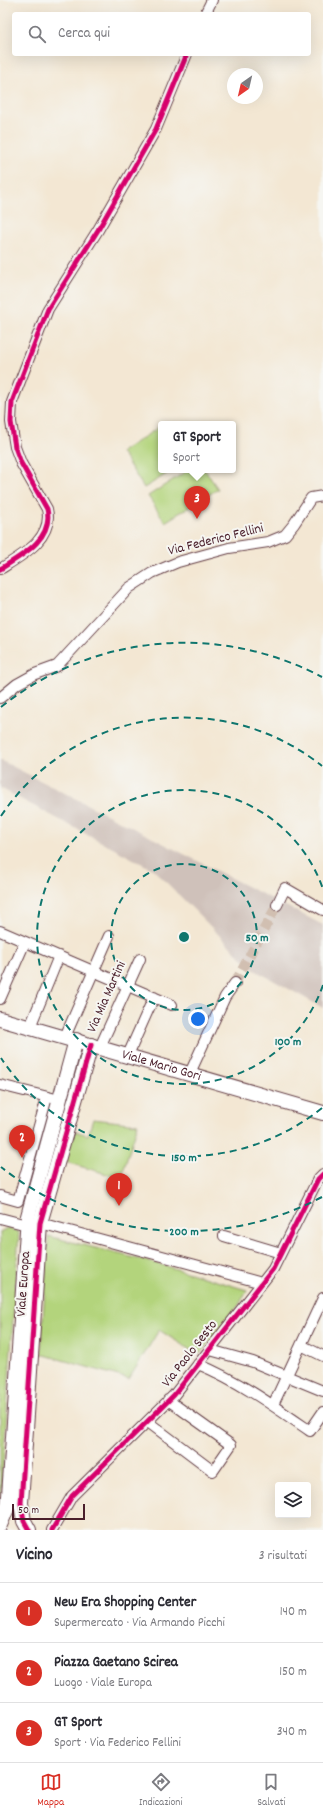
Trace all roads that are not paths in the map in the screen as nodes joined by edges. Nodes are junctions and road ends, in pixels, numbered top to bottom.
1 (212, 0) edge
2 (206, 12) edge
3 (186, 56) edge
4 (323, 496) edge
5 (0, 569) edge
6 (0, 698) edge
7 (277, 904) tunnel mouth
8 (323, 910) edge
9 (0, 931) edge
10 (109, 936) dead end
11 (25, 942) junction
12 (59, 956) junction
13 (140, 959) dead end
14 (94, 971) junction
15 (235, 983) tunnel mouth
16 (128, 986) junction
17 (154, 997) junction
18 (0, 998) edge
19 (172, 1005) dead end
20 (0, 1019) edge
21 (30, 1027) junction
22 (70, 1039) junction
23 (95, 1046) junction
24 (128, 1055) junction
25 (190, 1073) junction
26 (0, 1085) edge
27 (53, 1099) junction
28 (323, 1112) edge
29 (323, 1174) edge
30 (0, 1196) edge
31 (0, 1218) edge
32 (34, 1224) junction
33 (224, 1236) dead end
34 (281, 1253) junction
35 (262, 1283) junction
36 (322, 1301) edge
37 (301, 1345) junction
38 (210, 1350) junction
39 (323, 1356) edge
40 (198, 1364) junction
41 (287, 1376) junction
42 (323, 1391) edge
43 (168, 1400) junction
44 (272, 1405) junction
45 (323, 1412) edge
46 (148, 1422) junction
47 (0, 1525) edge
48 (29, 1530) edge
49 (52, 1530) edge

1 - 2 street
3 - 5 street
4 - 6 street, Via Federico Fellini
7 - 8 street
9 - 11 street
10 - 14 street
11 - 12 street
11 - 18 street
12 - 14 street
12 - 21 street
13 - 16 street, Via Mia Martini
14 - 16 street
14 - 22 street
15 - 25 street
16 - 17 street
16 - 23 street, Via Mia Martini
17 - 19 street
17 - 24 street
20 - 21 street, Viale Mario Gori
21 - 22 street, Viale Mario Gori
22 - 23 street, Viale Mario Gori
22 - 27 street, Viale Europa
23 - 24 street, Viale Mario Gori
23 - 32 street, Viale Europa
24 - 25 street, Viale Mario Gori
25 - 28 street, Viale Mario Gori
26 - 27 street
27 - 30 street
27 - 32 street, Viale Europa
29 - 34 street, Via Paolo Sesto
31 - 32 street
32 - 35 street
32 - 47 street, Viale Europa
32 - 48 street, Viale Europa
33 - 34 street
34 - 35 street, Via Paolo Sesto
35 - 38 street, Via Paolo Sesto
36 - 37 street
37 - 39 street
37 - 41 street
38 - 40 street, Via Paolo Sesto
38 - 41 street
40 - 43 street, Via Paolo Sesto
40 - 44 street
41 - 42 street
41 - 44 street
43 - 46 street, Via Paolo Sesto
43 - 46 street
44 - 45 street
46 - 49 street, Via Paolo Sesto

